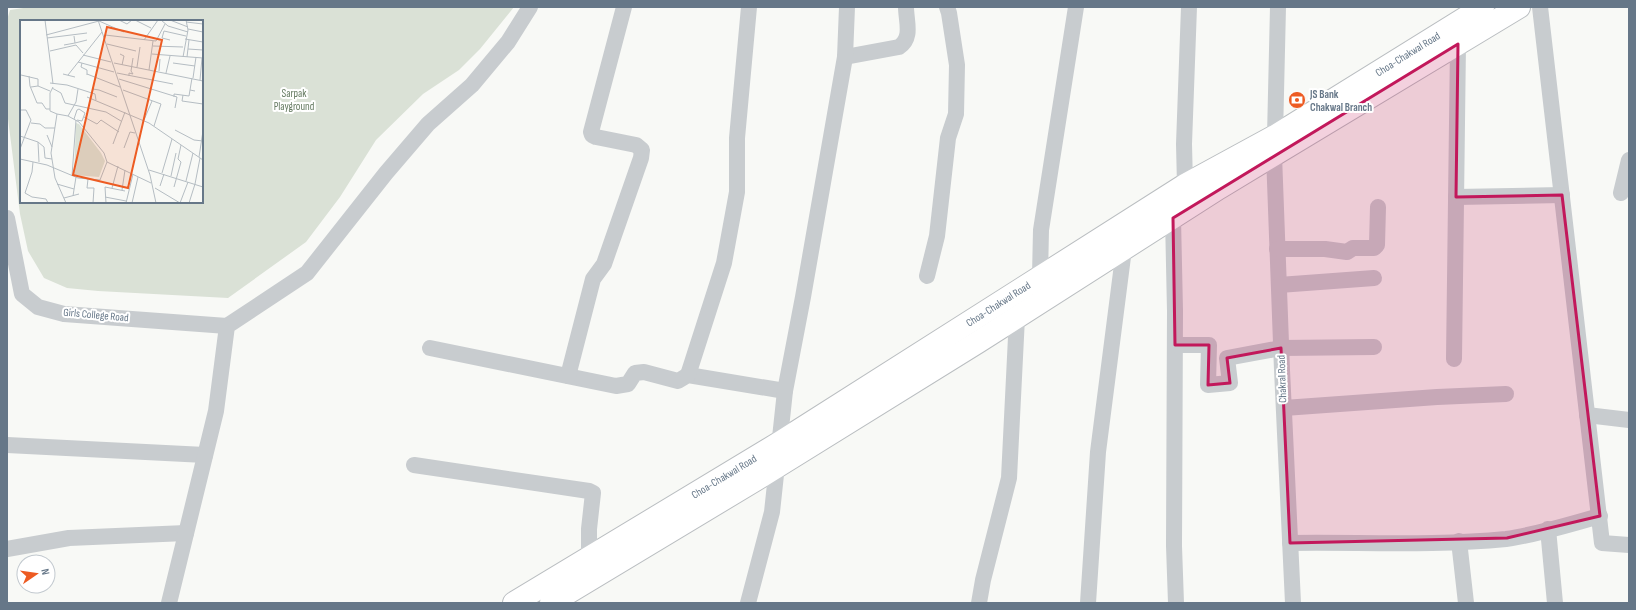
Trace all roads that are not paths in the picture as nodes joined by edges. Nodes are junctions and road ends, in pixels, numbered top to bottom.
1 (530, 7) edge
2 (624, 7) edge
3 (750, 7) edge
4 (847, 7) edge
5 (909, 7) edge
6 (947, 7) edge
7 (1076, 7) edge
8 (1190, 7) edge
9 (1278, 7) edge
10 (1483, 7) edge
11 (1519, 7) edge
12 (1540, 7) edge
13 (1458, 44) junction
14 (845, 57) junction
15 (1274, 146) junction
16 (1629, 160) edge
17 (1185, 185) junction
18 (1621, 193) dead end
19 (1562, 195) junction
20 (1456, 197) junction
21 (1378, 207) dead end
22 (7, 218) edge
23 (1173, 218) junction
24 (1124, 249) junction
25 (1277, 249) junction
26 (927, 276) dead end
27 (1040, 276) junction
28 (1374, 278) dead end
29 (1279, 285) junction
30 (1018, 317) junction
31 (227, 326) junction
32 (1175, 345) junction
33 (1374, 347) dead end
34 (430, 348) dead end
35 (1281, 348) junction
36 (1454, 359) dead end
37 (688, 375) junction
38 (568, 376) junction
39 (785, 391) junction
40 (1506, 394) dead end
41 (1284, 408) junction
42 (1587, 415) junction
43 (1629, 420) edge
44 (779, 443) junction
45 (7, 445) edge
46 (205, 455) junction
47 (414, 465) dead end
48 (776, 467) junction
49 (1600, 516) junction
50 (1548, 529) junction
51 (186, 533) junction
52 (1459, 541) junction
53 (1290, 543) junction
54 (1629, 544) edge
55 (7, 549) edge
56 (589, 556) junction
57 (169, 603) edge
58 (514, 603) edge
59 (551, 603) edge
60 (748, 603) edge
61 (979, 603) edge
62 (1088, 603) edge
63 (1176, 603) edge
64 (1293, 603) edge
65 (1466, 603) edge
66 (1555, 603) edge

1 - 31 street
2 - 38 street
3 - 37 street
4 - 14 street
5 - 14 street
6 - 26 street
7 - 27 street
8 - 17 street
9 - 15 street, Chakral Road
10 - 15 highway, Choa-Chakwal Road
11 - 13 highway
12 - 19 street
13 - 15 highway
13 - 20 street
14 - 39 street
15 - 17 highway, Choa-Chakwal Road
15 - 23 highway
15 - 25 street, Chakral Road
16 - 18 street
17 - 27 highway, Choa-Chakwal Road
19 - 20 street
19 - 42 street
20 - 36 street
21 - 25 street
22 - 31 street, Girls College Road
23 - 24 highway
23 - 32 street
24 - 30 highway
24 - 62 street
25 - 29 street, Chakral Road
27 - 44 highway, Choa-Chakwal Road
28 - 29 street
29 - 35 street, Chakral Road
30 - 48 highway
30 - 61 street
31 - 46 street
32 - 35 street
32 - 63 street
33 - 35 street
34 - 38 street
35 - 41 street, Chakral Road
37 - 38 street
37 - 39 street
39 - 44 street
40 - 41 street
41 - 53 street, Chakral Road
42 - 43 street
42 - 49 street
44 - 48 street
44 - 56 highway, Choa-Chakwal Road
45 - 46 street
46 - 51 street
47 - 56 street
48 - 59 highway
48 - 60 street
49 - 50 street
49 - 54 street
50 - 52 street
50 - 66 street
51 - 55 street
51 - 57 street
52 - 53 street
52 - 65 street
53 - 64 street, Chakral Road
56 - 58 highway, Choa-Chakwal Road

